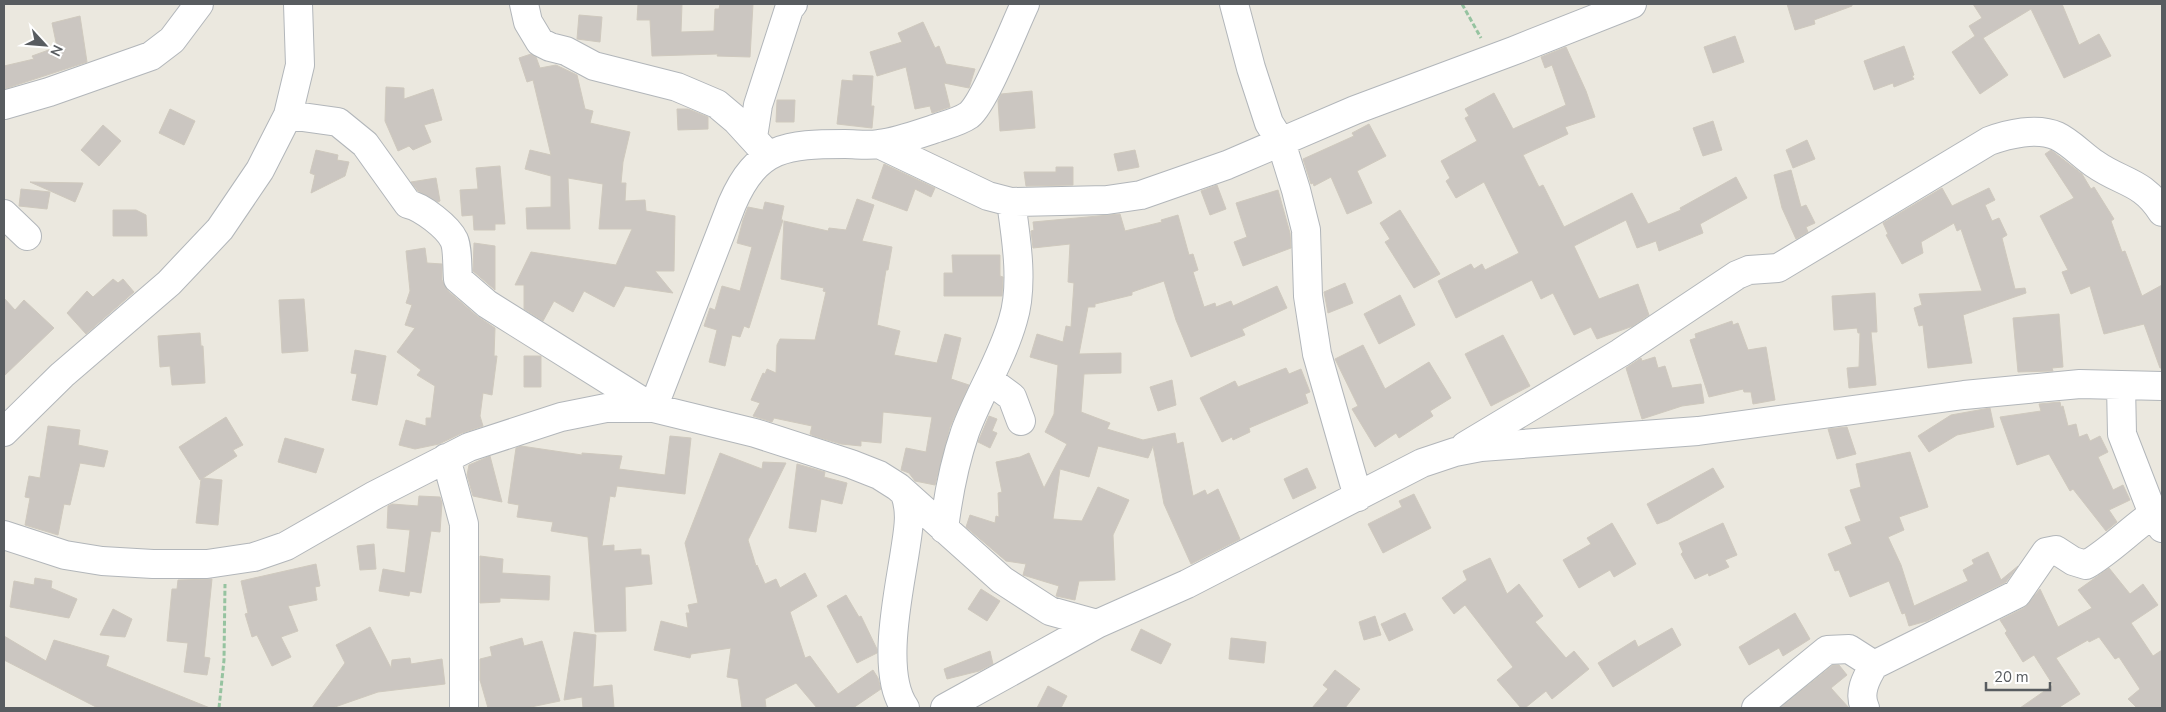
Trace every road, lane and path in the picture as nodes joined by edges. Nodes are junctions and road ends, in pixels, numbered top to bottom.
1 (199, 4) edge
2 (298, 4) edge
3 (524, 4) edge
4 (1025, 4) edge
5 (1234, 4) edge
6 (1462, 4) edge
7 (1632, 4) edge
8 (789, 5) edge
9 (1492, 58) junction
10 (4, 105) edge
11 (288, 115) junction
12 (1281, 142) junction
13 (879, 144) junction
14 (760, 146) junction
15 (1011, 202) junction
16 (2162, 212) edge
17 (4, 214) edge
18 (27, 236) dead end
19 (989, 380) junction
20 (2121, 386) junction
21 (2162, 386) edge
22 (653, 408) junction
23 (1021, 421) dead end
24 (4, 432) edge
25 (1455, 452) junction
26 (446, 458) junction
27 (905, 494) junction
28 (1358, 497) junction
29 (2157, 521) edge
30 (944, 529) junction
31 (4, 535) edge
32 (226, 561) junction
33 (1097, 624) junction
34 (1874, 665) junction
35 (219, 708) edge
36 (464, 708) edge
37 (905, 708) edge
38 (945, 708) edge
39 (1756, 708) edge
40 (1865, 708) edge

1 - 10 street
2 - 11 street
3 - 14 street
4 - 13 street
5 - 12 street
6 - 9 path
7 - 9 street
8 - 14 street
9 - 12 street
11 - 22 street
11 - 24 street
12 - 15 street
12 - 28 street
13 - 14 street
13 - 15 street
14 - 22 street
15 - 19 street
16 - 25 street
17 - 18 street
19 - 23 street
19 - 30 street
20 - 21 street
20 - 25 street
20 - 29 street
22 - 26 street
22 - 27 street
25 - 28 street
26 - 32 street
26 - 36 street
27 - 30 street
27 - 37 street
28 - 33 street
29 - 34 street
30 - 33 street
31 - 32 street
32 - 35 path
33 - 38 street
34 - 39 street
34 - 40 street

